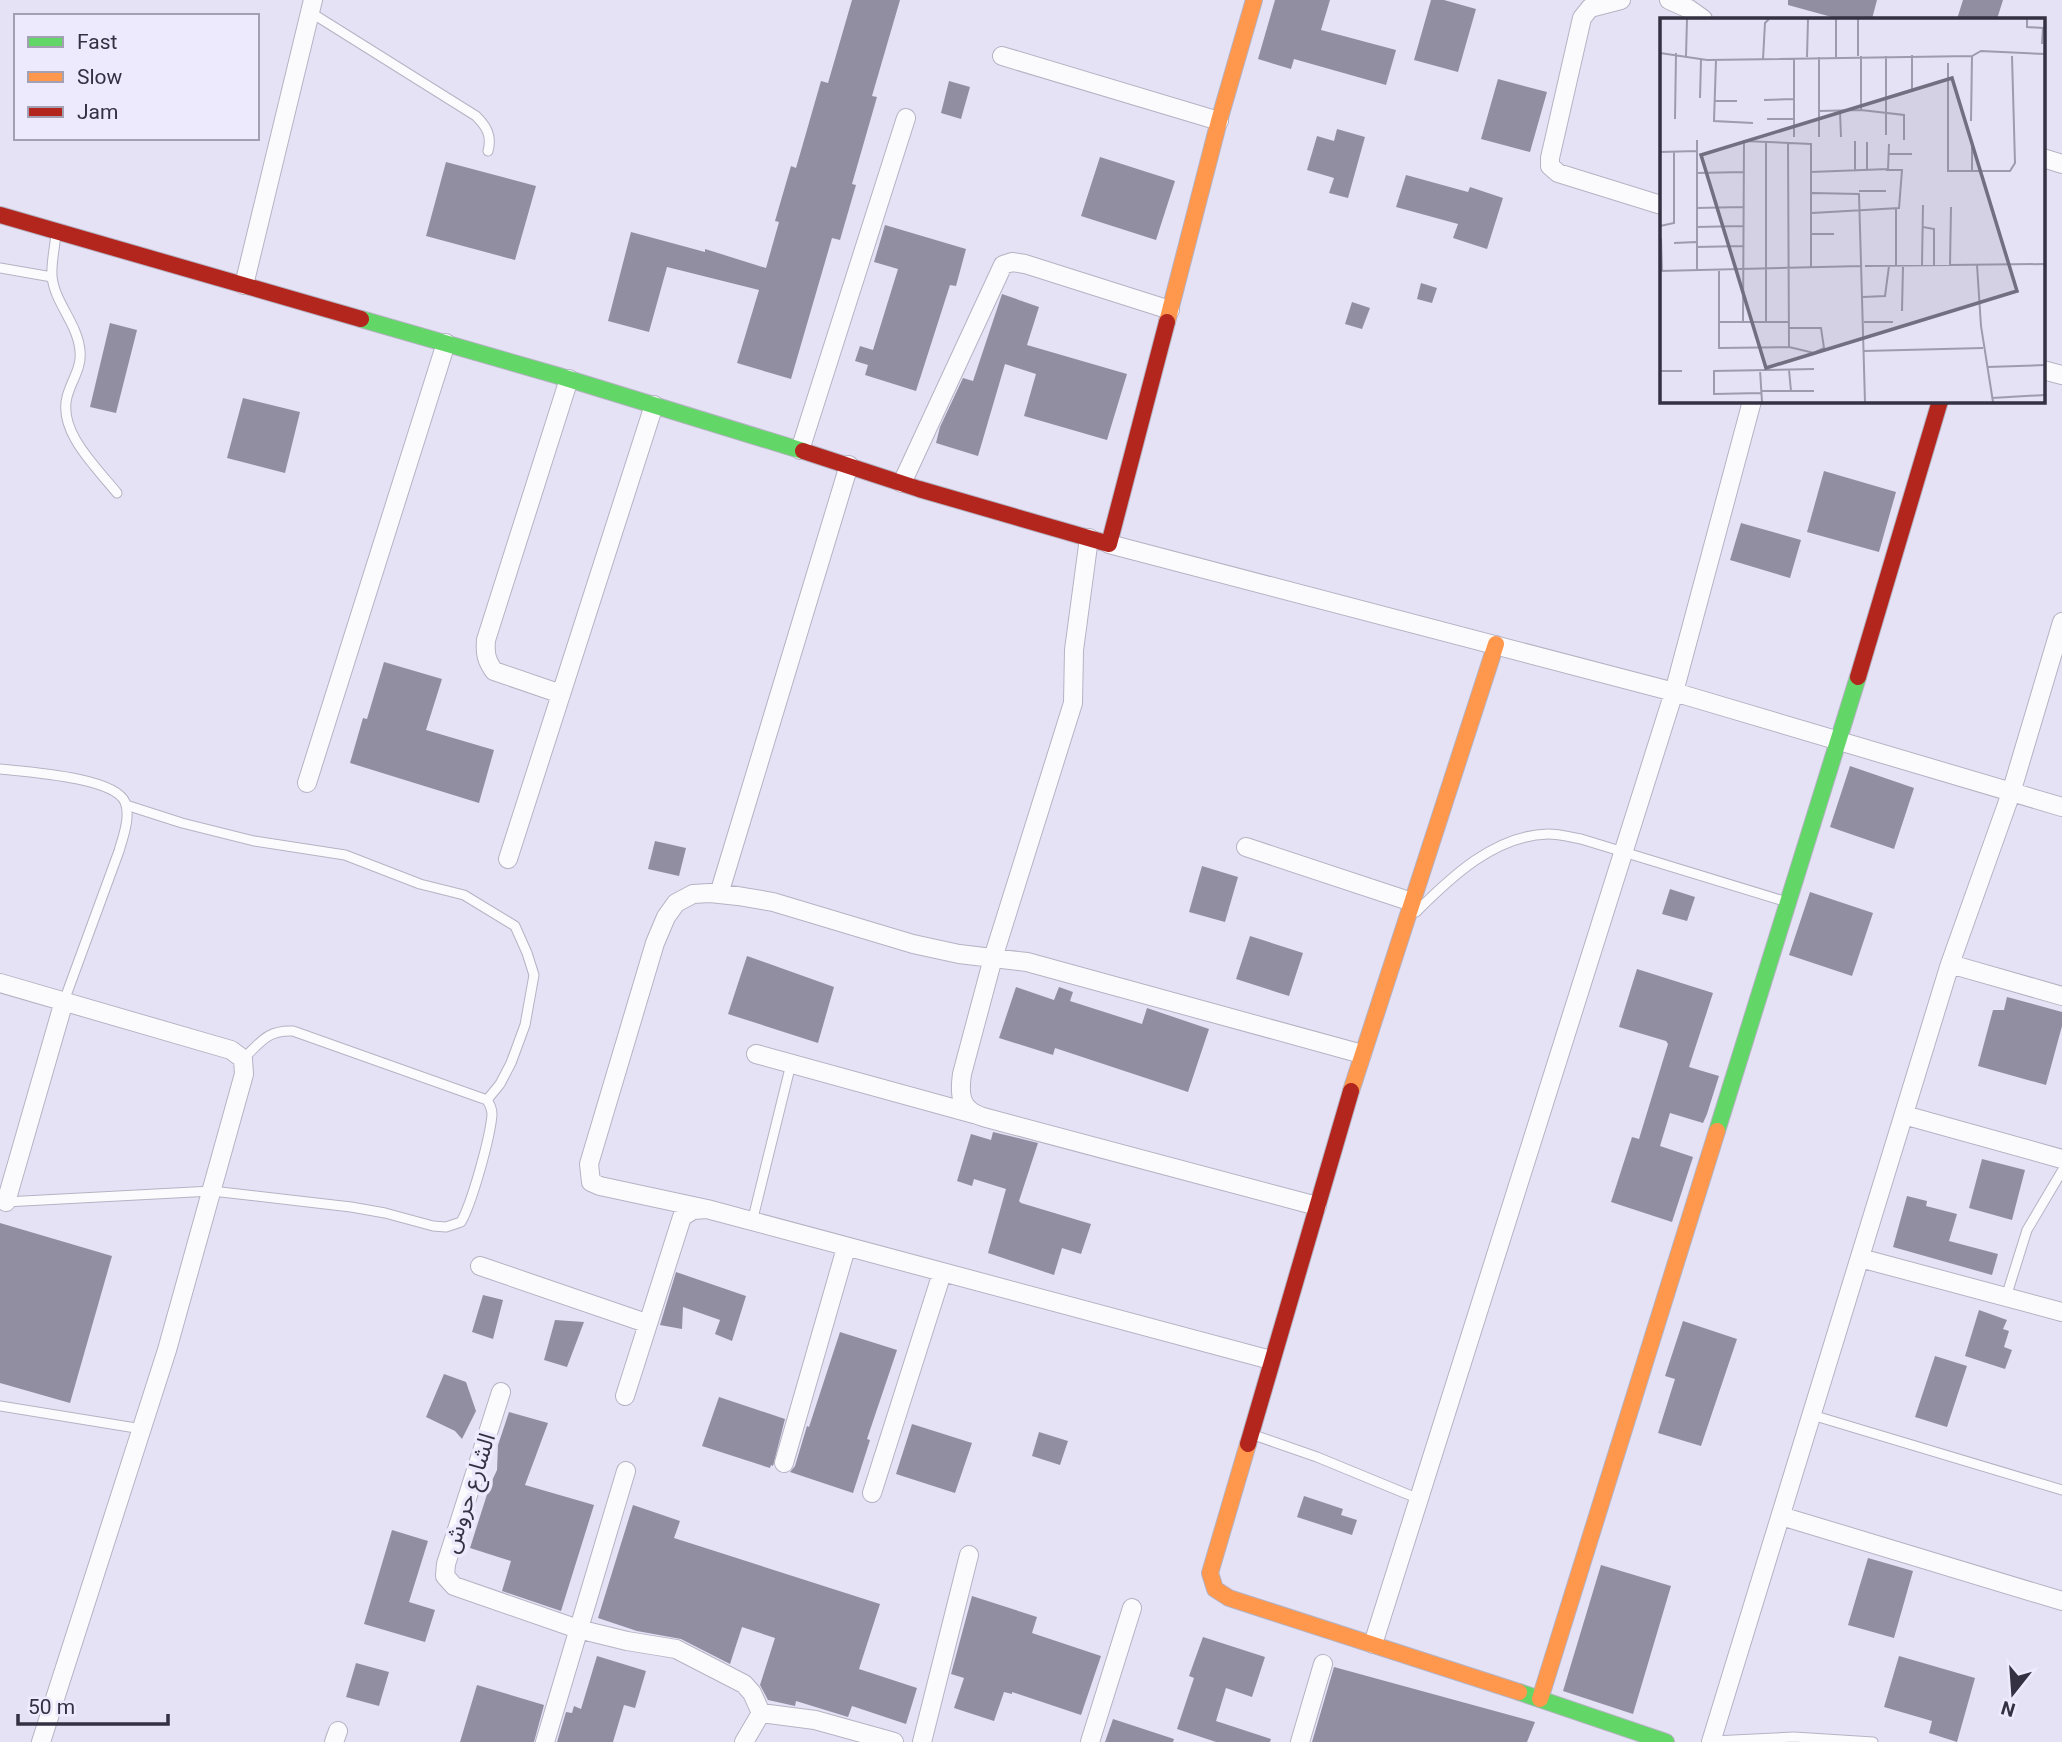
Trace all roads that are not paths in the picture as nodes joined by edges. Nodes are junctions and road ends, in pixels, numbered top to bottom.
1 (1254, 0) edge
2 (1621, 0) edge
3 (1669, 0) edge
4 (311, 6) edge
5 (1702, 18) edge
6 (1002, 56) dead end
7 (906, 118) dead end
8 (1219, 121) junction
9 (488, 151) dead end
10 (2044, 158) edge
11 (2062, 164) edge
12 (1660, 205) edge
13 (0, 215) edge
14 (56, 232) junction
15 (0, 268) edge
16 (52, 277) junction
17 (244, 285) junction
18 (1170, 310) junction
19 (446, 343) junction
20 (2044, 370) edge
21 (2062, 375) edge
22 (569, 379) junction
23 (1752, 402) edge
24 (1940, 402) edge
25 (654, 405) junction
26 (800, 450) junction
27 (849, 465) junction
28 (902, 483) junction
29 (117, 493) dead end
30 (1089, 538) junction
31 (1109, 544) junction
32 (2062, 622) edge
33 (1496, 644) junction
34 (1674, 692) junction
35 (561, 694) junction
36 (1839, 741) junction
37 (0, 769) edge
38 (307, 783) dead end
39 (2011, 793) junction
40 (126, 804) junction
41 (2062, 807) edge
42 (1246, 846) dead end
43 (1623, 851) junction
44 (509, 859) dead end
45 (719, 894) junction
46 (1412, 902) junction
47 (1788, 902) junction
48 (1405, 923) junction
49 (993, 958) junction
50 (1950, 964) junction
51 (0, 982) edge
52 (2062, 996) edge
53 (64, 1001) junction
54 (756, 1054) dead end
55 (1362, 1054) junction
56 (243, 1059) junction
57 (791, 1063) junction
58 (486, 1100) junction
59 (974, 1114) junction
60 (1904, 1115) junction
61 (2062, 1159) edge
62 (2062, 1171) edge
63 (212, 1191) junction
64 (3, 1203) edge
65 (1317, 1206) junction
66 (707, 1209) junction
67 (752, 1222) junction
68 (846, 1248) junction
69 (1860, 1258) junction
70 (480, 1266) dead end
71 (942, 1273) junction
72 (2006, 1297) junction
73 (2062, 1312) edge
74 (646, 1323) junction
75 (1271, 1360) junction
76 (501, 1392) dead end
77 (625, 1396) dead end
78 (0, 1406) edge
79 (1812, 1415) junction
80 (142, 1429) junction
81 (1250, 1434) junction
82 (784, 1463) dead end
83 (626, 1471) dead end
84 (2062, 1490) edge
85 (872, 1493) dead end
86 (1419, 1499) junction
87 (1782, 1516) junction
88 (970, 1555) dead end
89 (2062, 1601) edge
90 (1132, 1608) dead end
91 (578, 1629) junction
92 (1373, 1644) junction
93 (1323, 1664) dead end
94 (1541, 1699) junction
95 (761, 1713) junction
96 (1712, 1741) edge
97 (41, 1742) edge
98 (545, 1742) edge
99 (744, 1742) edge
100 (894, 1742) edge
101 (922, 1742) edge
102 (1090, 1742) edge
103 (1300, 1742) edge
104 (1666, 1742) edge
105 (1873, 1742) edge

1 - 8 street
2 - 12 street
3 - 5 street
4 - 9 lane
4 - 17 street
6 - 8 street
7 - 26 street
8 - 18 street
10 - 11 street
13 - 14 street
14 - 16 lane
14 - 17 street
15 - 16 lane
16 - 29 lane
17 - 19 street
18 - 28 street
18 - 31 street
19 - 22 street
19 - 38 street
20 - 21 street
22 - 25 street
22 - 35 street
23 - 34 street
24 - 36 street
25 - 26 street
25 - 35 street
26 - 27 street
27 - 28 street
27 - 45 street
28 - 30 street
30 - 31 street
30 - 49 street
31 - 33 street
32 - 39 street
33 - 34 street
33 - 46 street
34 - 36 street
34 - 43 street
35 - 44 street
36 - 39 street
36 - 47 street
37 - 40 lane
39 - 41 street
39 - 50 street
40 - 53 lane
40 - 58 lane
42 - 46 street
43 - 47 lane
43 - 48 lane
43 - 86 street
45 - 49 street
45 - 66 street
46 - 48 street
47 - 94 street
48 - 55 street
49 - 55 street
49 - 59 street
50 - 52 street
50 - 60 street
51 - 53 street
53 - 56 street
53 - 64 street
54 - 57 street
55 - 65 street
56 - 58 lane
56 - 63 street
57 - 59 street
57 - 67 lane
58 - 63 lane
59 - 65 street
60 - 61 street
60 - 69 street
62 - 72 lane
63 - 64 lane
63 - 80 street
65 - 75 street
66 - 67 street
66 - 74 street
67 - 68 street
68 - 71 street
68 - 82 street
69 - 72 street
69 - 79 street
70 - 74 street
71 - 75 street
71 - 85 street
72 - 73 street
74 - 77 street
75 - 81 street
76 - 91 street, الشارع حروش
78 - 80 lane
79 - 84 lane
79 - 87 street
80 - 97 street
81 - 86 lane
81 - 92 street
83 - 91 street
86 - 92 street
87 - 89 street
87 - 96 street
88 - 101 street
90 - 102 street
91 - 95 street
91 - 98 street
92 - 94 street
93 - 103 street
94 - 104 street
95 - 99 street
95 - 100 street
96 - 105 lane

